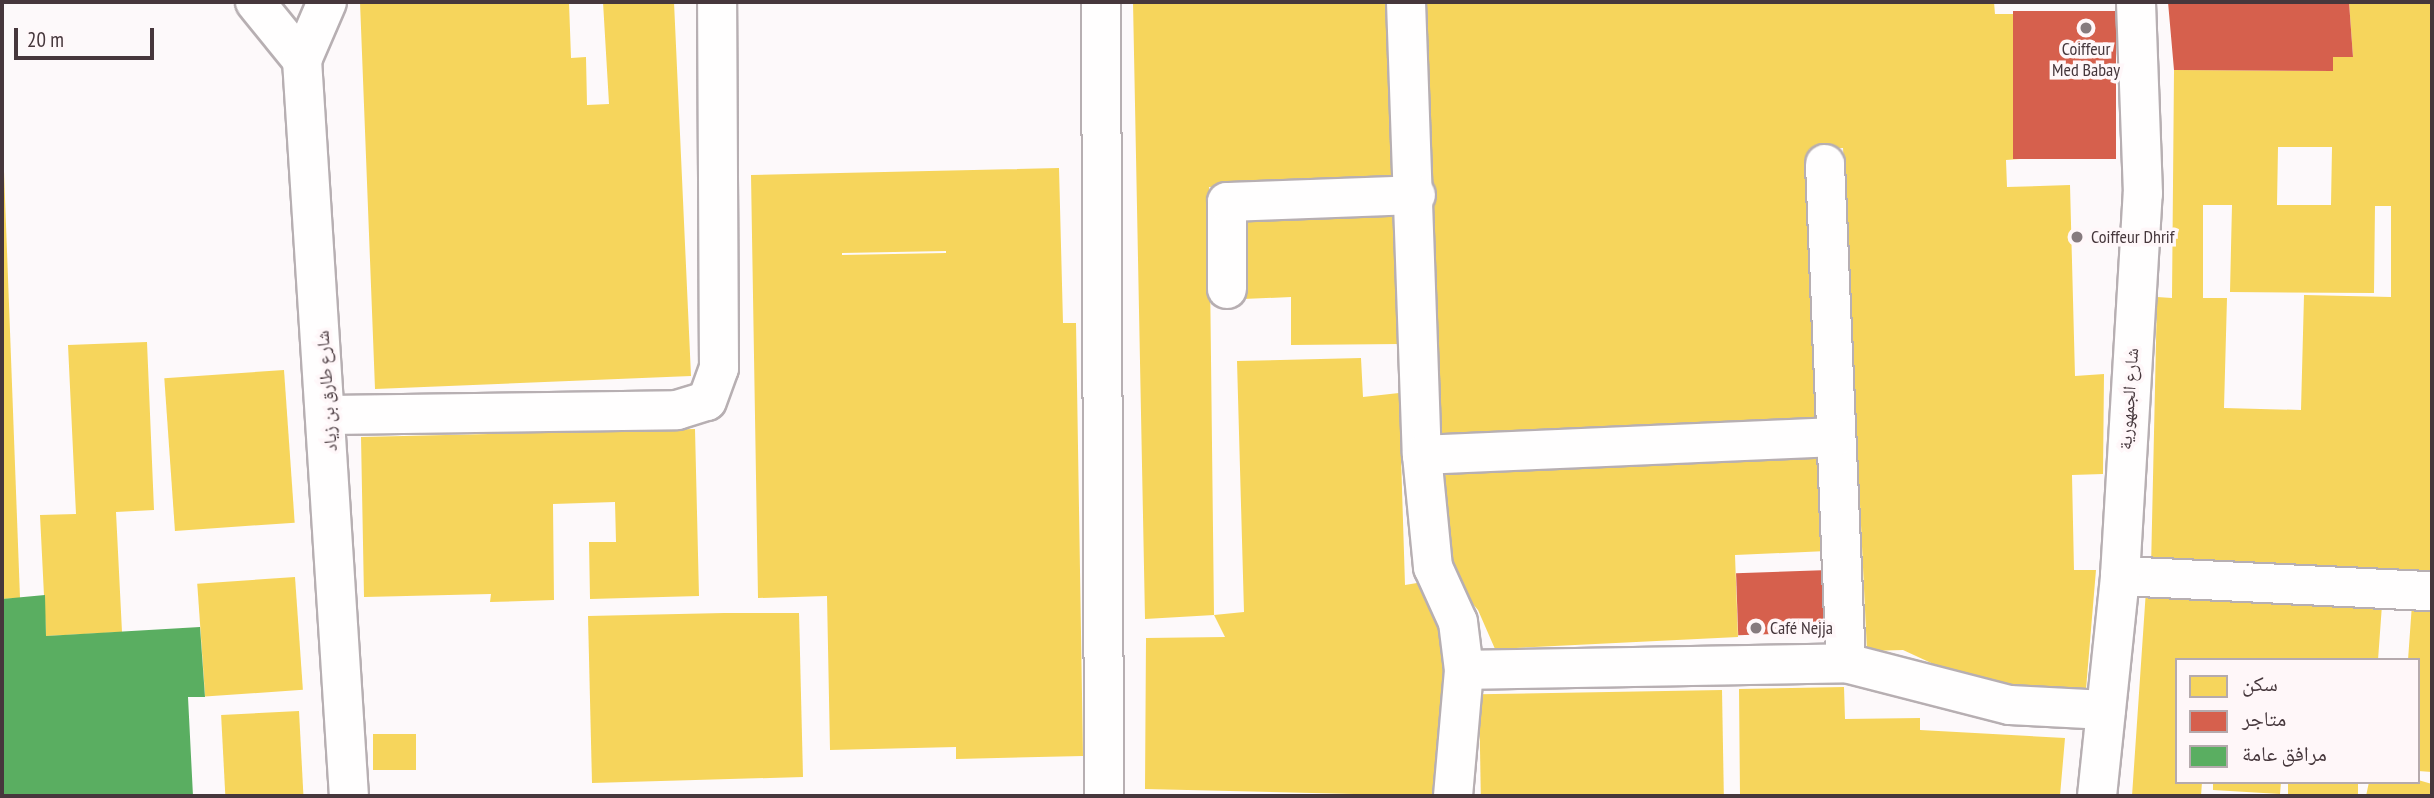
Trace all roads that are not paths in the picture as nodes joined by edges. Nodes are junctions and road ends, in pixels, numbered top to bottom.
1 (255, 2) edge
2 (327, 2) edge
3 (716, 2) edge
4 (1101, 2) edge
5 (1406, 2) edge
6 (2136, 2) edge
7 (302, 60) junction
8 (1825, 164) dead end
9 (1416, 195) junction
10 (1227, 289) dead end
11 (329, 415) junction
12 (1835, 437) junction
13 (1422, 455) junction
14 (2120, 576) junction
15 (2432, 591) edge
16 (1846, 663) junction
17 (1464, 670) junction
18 (2106, 710) junction
19 (349, 796) edge
20 (1104, 796) edge
21 (1453, 796) edge
22 (2097, 796) edge

1 - 7 street
2 - 7 street
3 - 11 street
4 - 20 street
5 - 9 street
6 - 14 street, شارع الجمهورية
7 - 11 street, شارع طارق بن زياد
8 - 12 street
9 - 10 street
9 - 13 street
11 - 19 street, شارع طارق بن زياد
12 - 13 street
12 - 16 street
13 - 17 street
14 - 15 street
14 - 18 street, شارع الجمهورية
16 - 17 street
16 - 18 street
17 - 21 street
18 - 22 street, شارع الجمهورية

